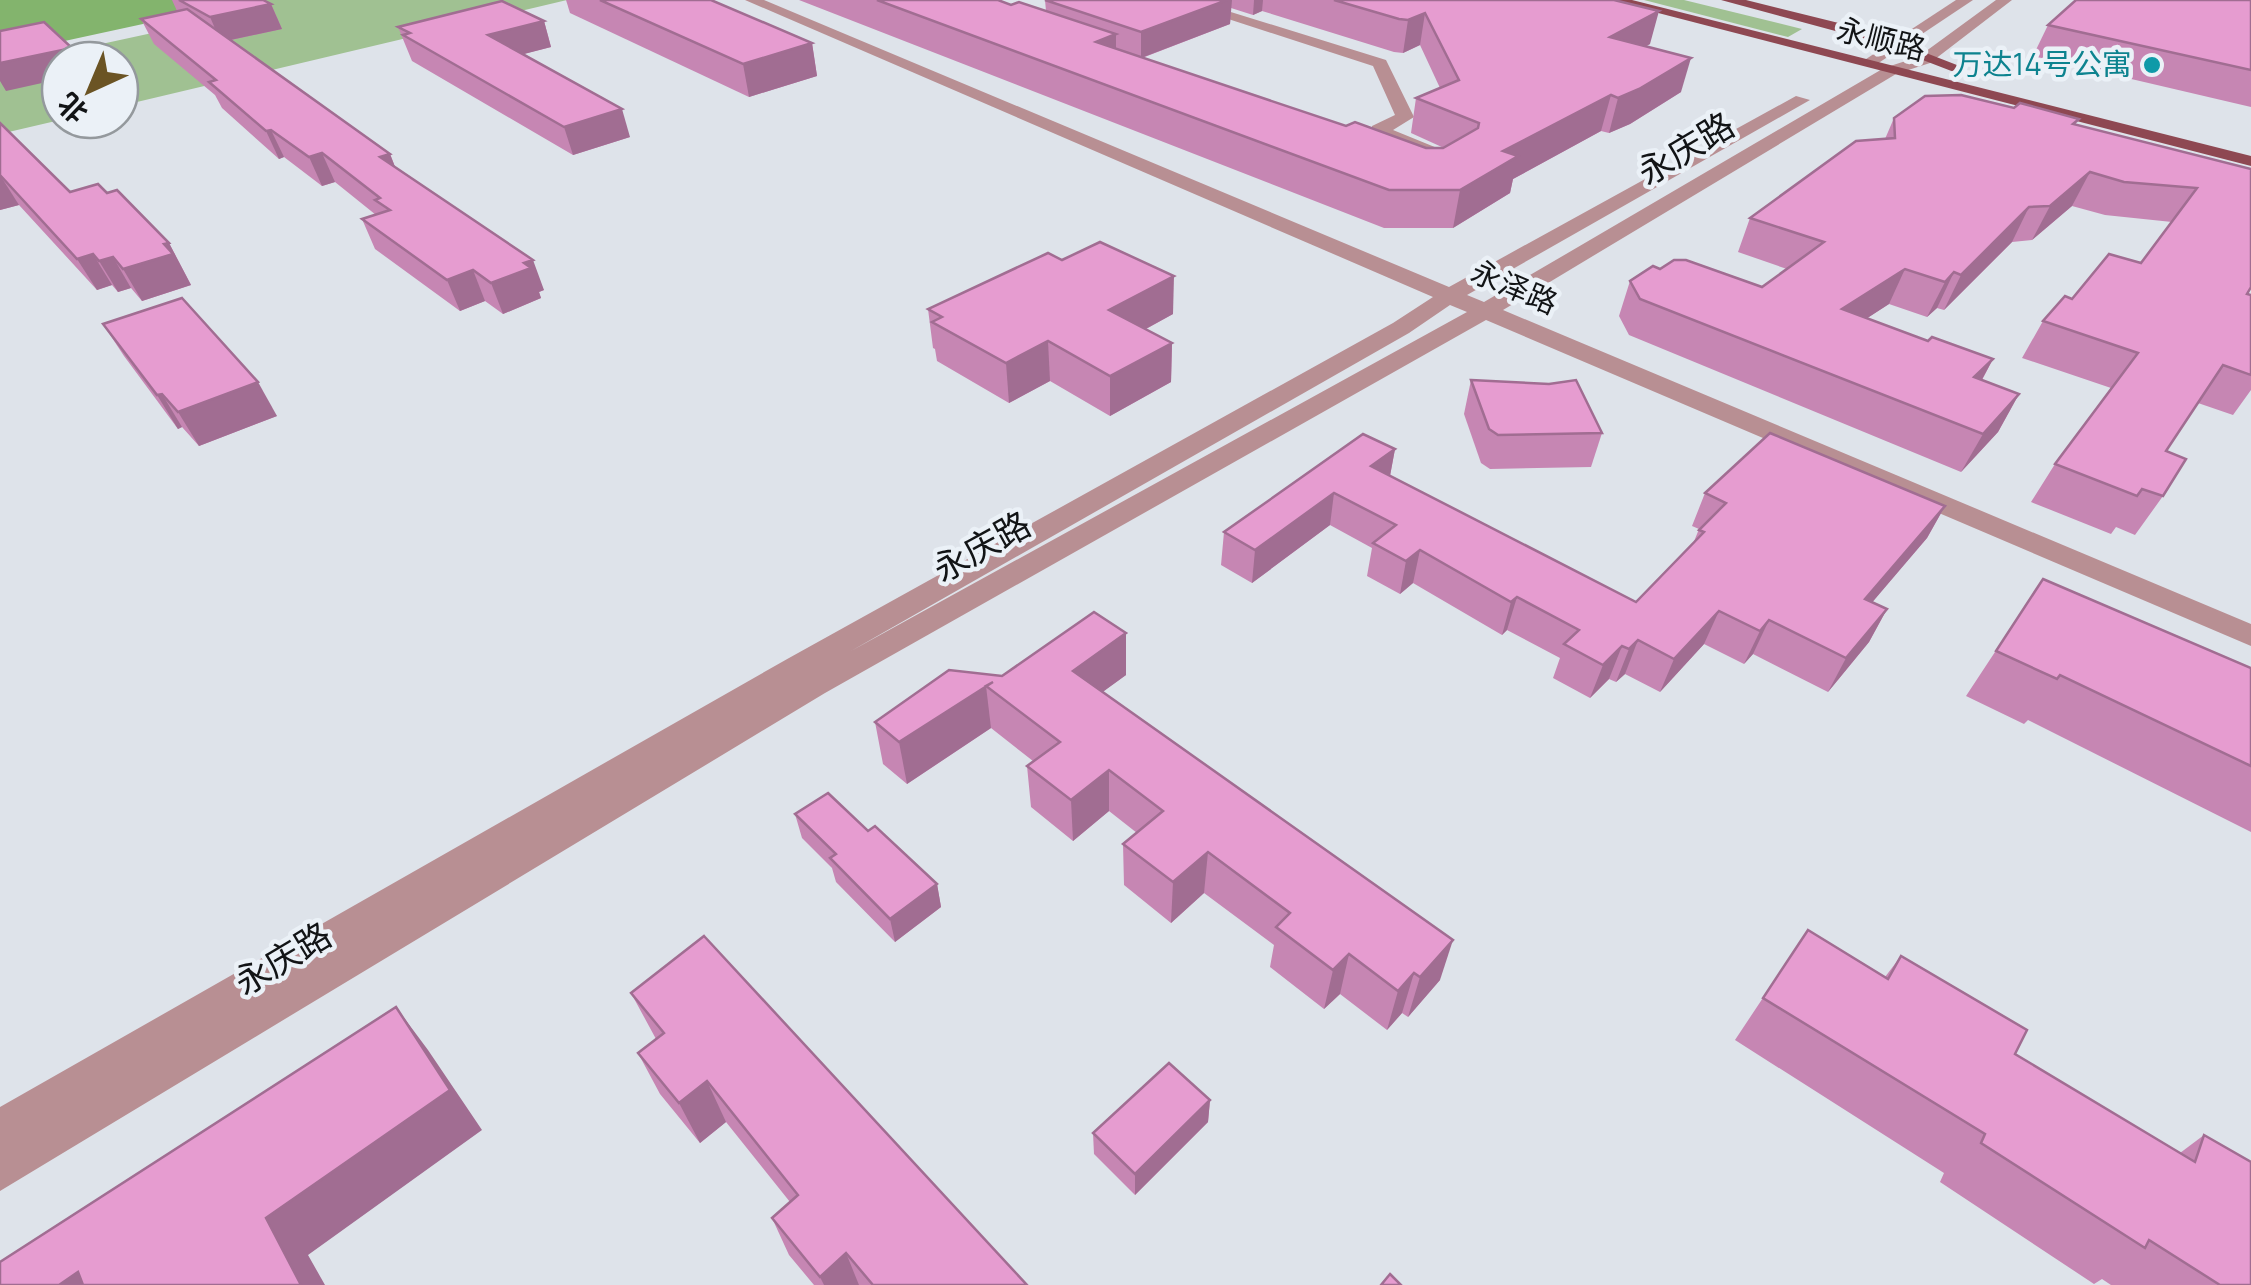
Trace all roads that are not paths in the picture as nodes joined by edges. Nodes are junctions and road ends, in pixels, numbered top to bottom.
1 (752, 0) edge
2 (1177, 0) edge
3 (1615, 0) edge
4 (1728, 0) edge
5 (1966, 0) edge
6 (2005, 0) edge
7 (1894, 60) junction
8 (2058, 93) dead end
9 (2251, 160) edge
10 (1444, 169) edge
11 (1452, 294) junction
12 (1487, 310) junction
13 (2251, 636) edge
14 (0, 1130) edge
15 (0, 1170) edge

1 - 11 street, 永泽路
2 - 10 street
3 - 7 main road, 永顺路
4 - 7 main road, 永顺路
5 - 7 street, 永庆路
6 - 7 street, 永庆路
7 - 8 main road, 永顺路
7 - 9 main road, 永顺路
7 - 11 street, 永庆路
7 - 12 street, 永庆路
11 - 12 street, 永泽路
11 - 14 street, 永庆路
12 - 13 street, 永泽路
12 - 15 street, 永庆路

